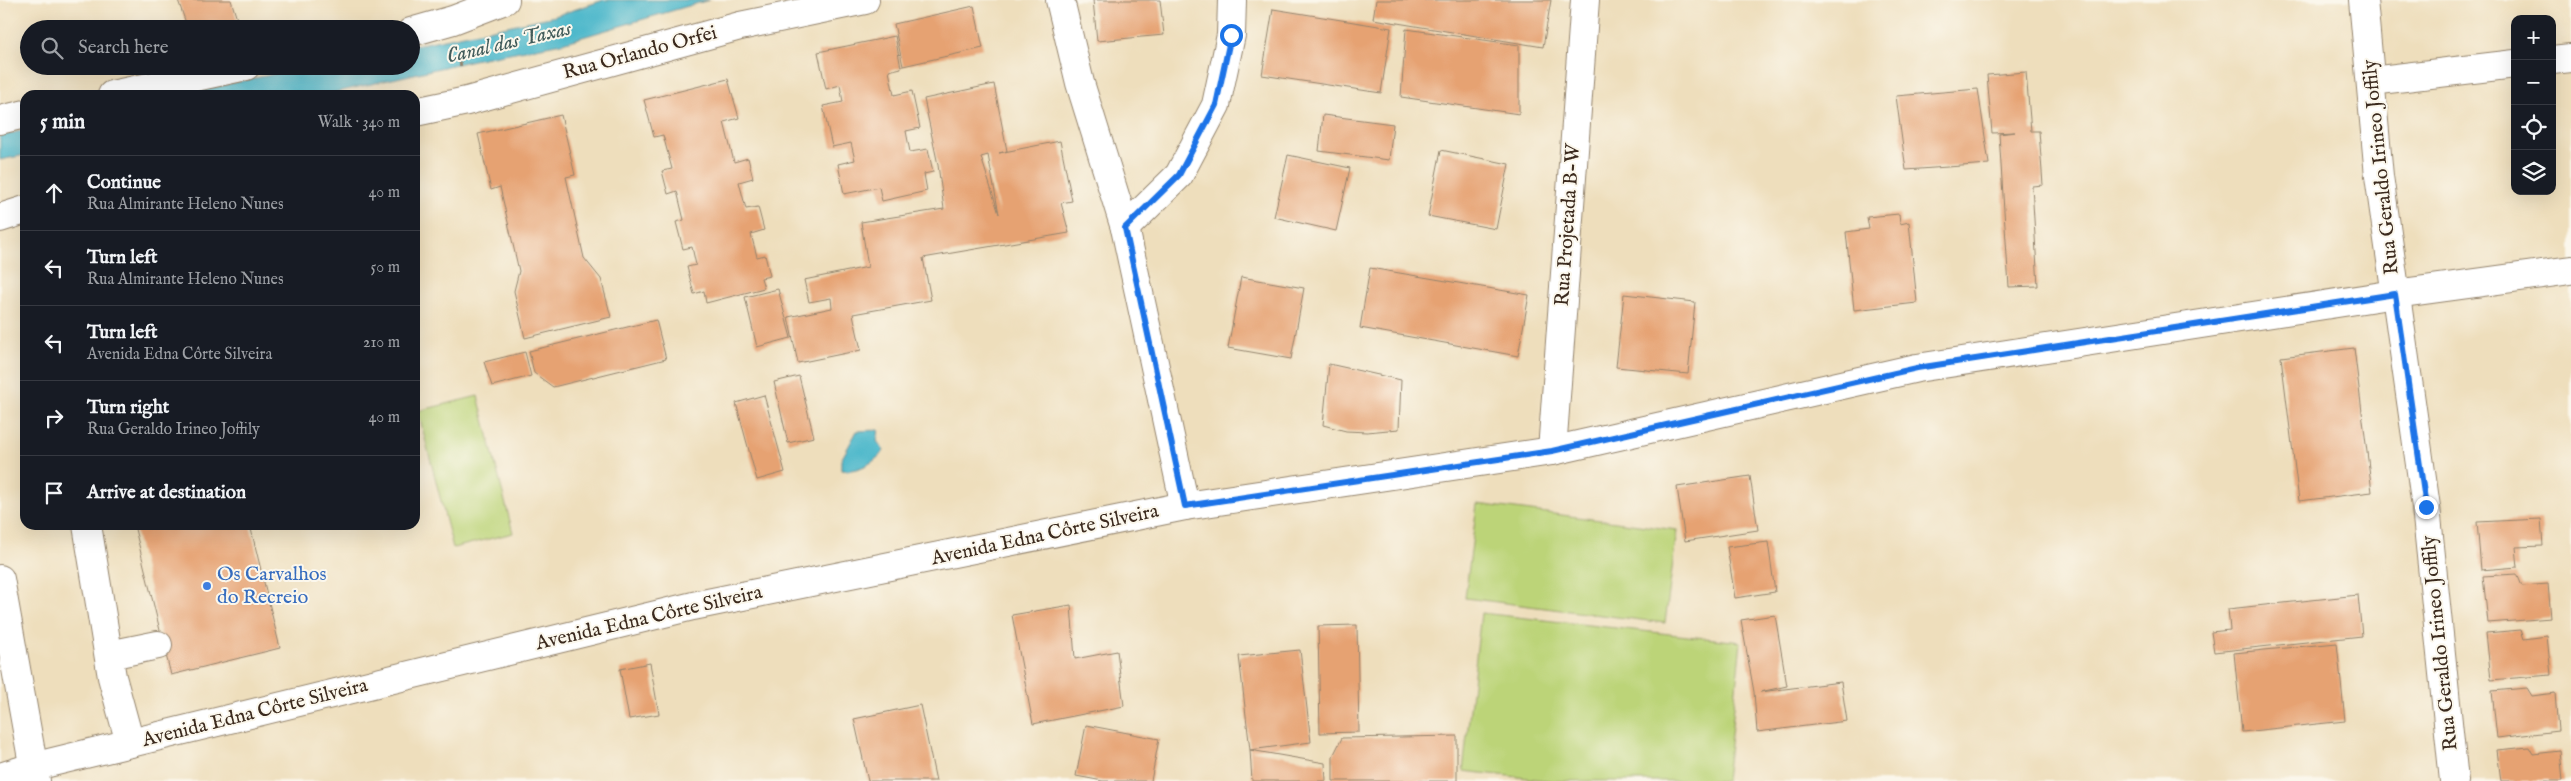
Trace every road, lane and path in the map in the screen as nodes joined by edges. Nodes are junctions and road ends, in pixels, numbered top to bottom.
1 (505, 0) edge
2 (865, 0) edge
3 (1060, 0) edge
4 (1232, 0) edge
5 (1585, 0) edge
6 (2363, 0) edge
7 (420, 29) edge
8 (458, 50) dead end
9 (2571, 58) edge
10 (2556, 60) edge
11 (2511, 64) edge
12 (204, 75) edge
13 (463, 76) dead end
14 (2371, 81) junction
15 (135, 90) edge
16 (420, 111) edge
17 (20, 115) edge
18 (0, 120) edge
19 (20, 212) edge
20 (0, 218) edge
21 (1125, 228) junction
22 (2571, 270) edge
23 (2395, 294) junction
24 (1552, 451) junction
25 (1185, 506) junction
26 (88, 530) edge
27 (0, 579) edge
28 (158, 645) dead end
29 (109, 655) junction
30 (130, 743) junction
31 (34, 774) edge
32 (0, 777) edge
33 (2454, 781) edge

1 - 7 street
2 - 16 street, Rua Orlando Orfei
3 - 21 street
4 - 21 street
5 - 24 street, Rua Projetada B-W
6 - 14 street, Rua Geraldo Irineo Joffily
8 - 13 path
9 - 10 street
11 - 14 street
12 - 15 street
14 - 23 street, Rua Geraldo Irineo Joffily
17 - 18 street
19 - 20 street
21 - 25 street
22 - 23 street, Avenida Edna Côrte Silveira
23 - 24 street, Avenida Edna Côrte Silveira
23 - 33 street, Rua Geraldo Irineo Joffily
24 - 25 street, Avenida Edna Côrte Silveira
25 - 30 street, Avenida Edna Côrte Silveira
26 - 29 street
27 - 31 street
28 - 29 street
29 - 30 street
30 - 31 street, Avenida Edna Côrte Silveira
31 - 32 street, Avenida Edna Côrte Silveira

